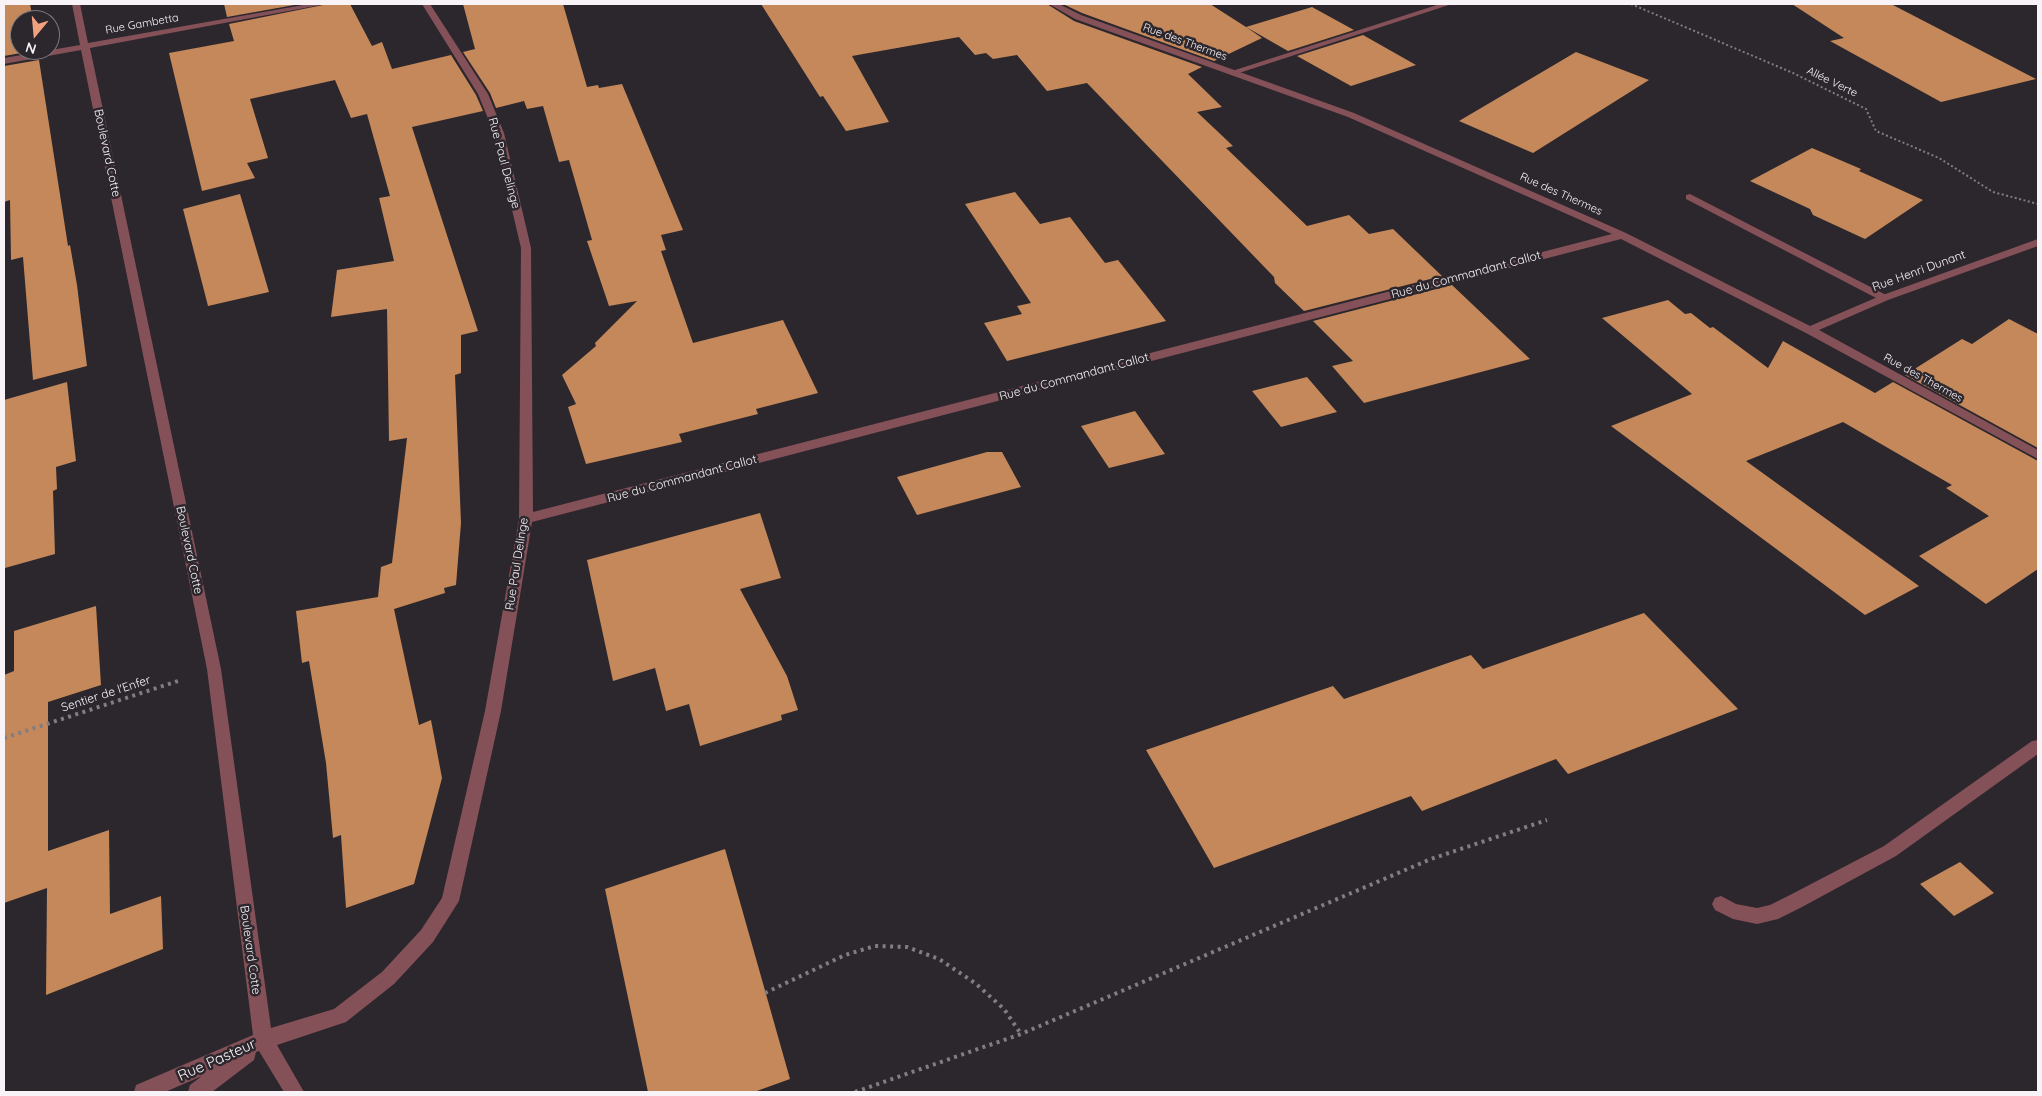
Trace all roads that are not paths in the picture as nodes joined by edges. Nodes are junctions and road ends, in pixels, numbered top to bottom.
1 (76, 4) edge
2 (322, 4) edge
3 (426, 4) edge
4 (1053, 4) edge
5 (1448, 4) edge
6 (85, 45) junction
7 (4, 61) edge
8 (1232, 72) junction
9 (1690, 197) dead end
10 (1622, 234) junction
11 (2038, 242) edge
12 (1884, 298) junction
13 (1810, 330) junction
14 (2038, 455) edge
15 (526, 519) junction
16 (2038, 746) edge
17 (1721, 904) dead end
18 (263, 1040) junction
19 (143, 1092) edge
20 (197, 1092) edge
21 (295, 1092) edge

1 - 6 street, Boulevard Cotte
2 - 6 street, Rue Gambetta
3 - 15 street, Rue Paul Delinge
4 - 8 street, Rue des Thermes
5 - 8 street
6 - 7 street, Rue Gambetta
6 - 18 street, Boulevard Cotte
8 - 10 street, Rue des Thermes
9 - 12 street
10 - 13 street, Rue des Thermes
10 - 15 street, Rue du Commandant Callot
11 - 12 street, Rue Henri Dunant
12 - 13 street, Rue Henri Dunant
13 - 14 street, Rue des Thermes
15 - 18 street, Rue Paul Delinge
16 - 17 street
18 - 19 street, Rue Pasteur
18 - 20 street
18 - 21 street, Boulevard Cotte

